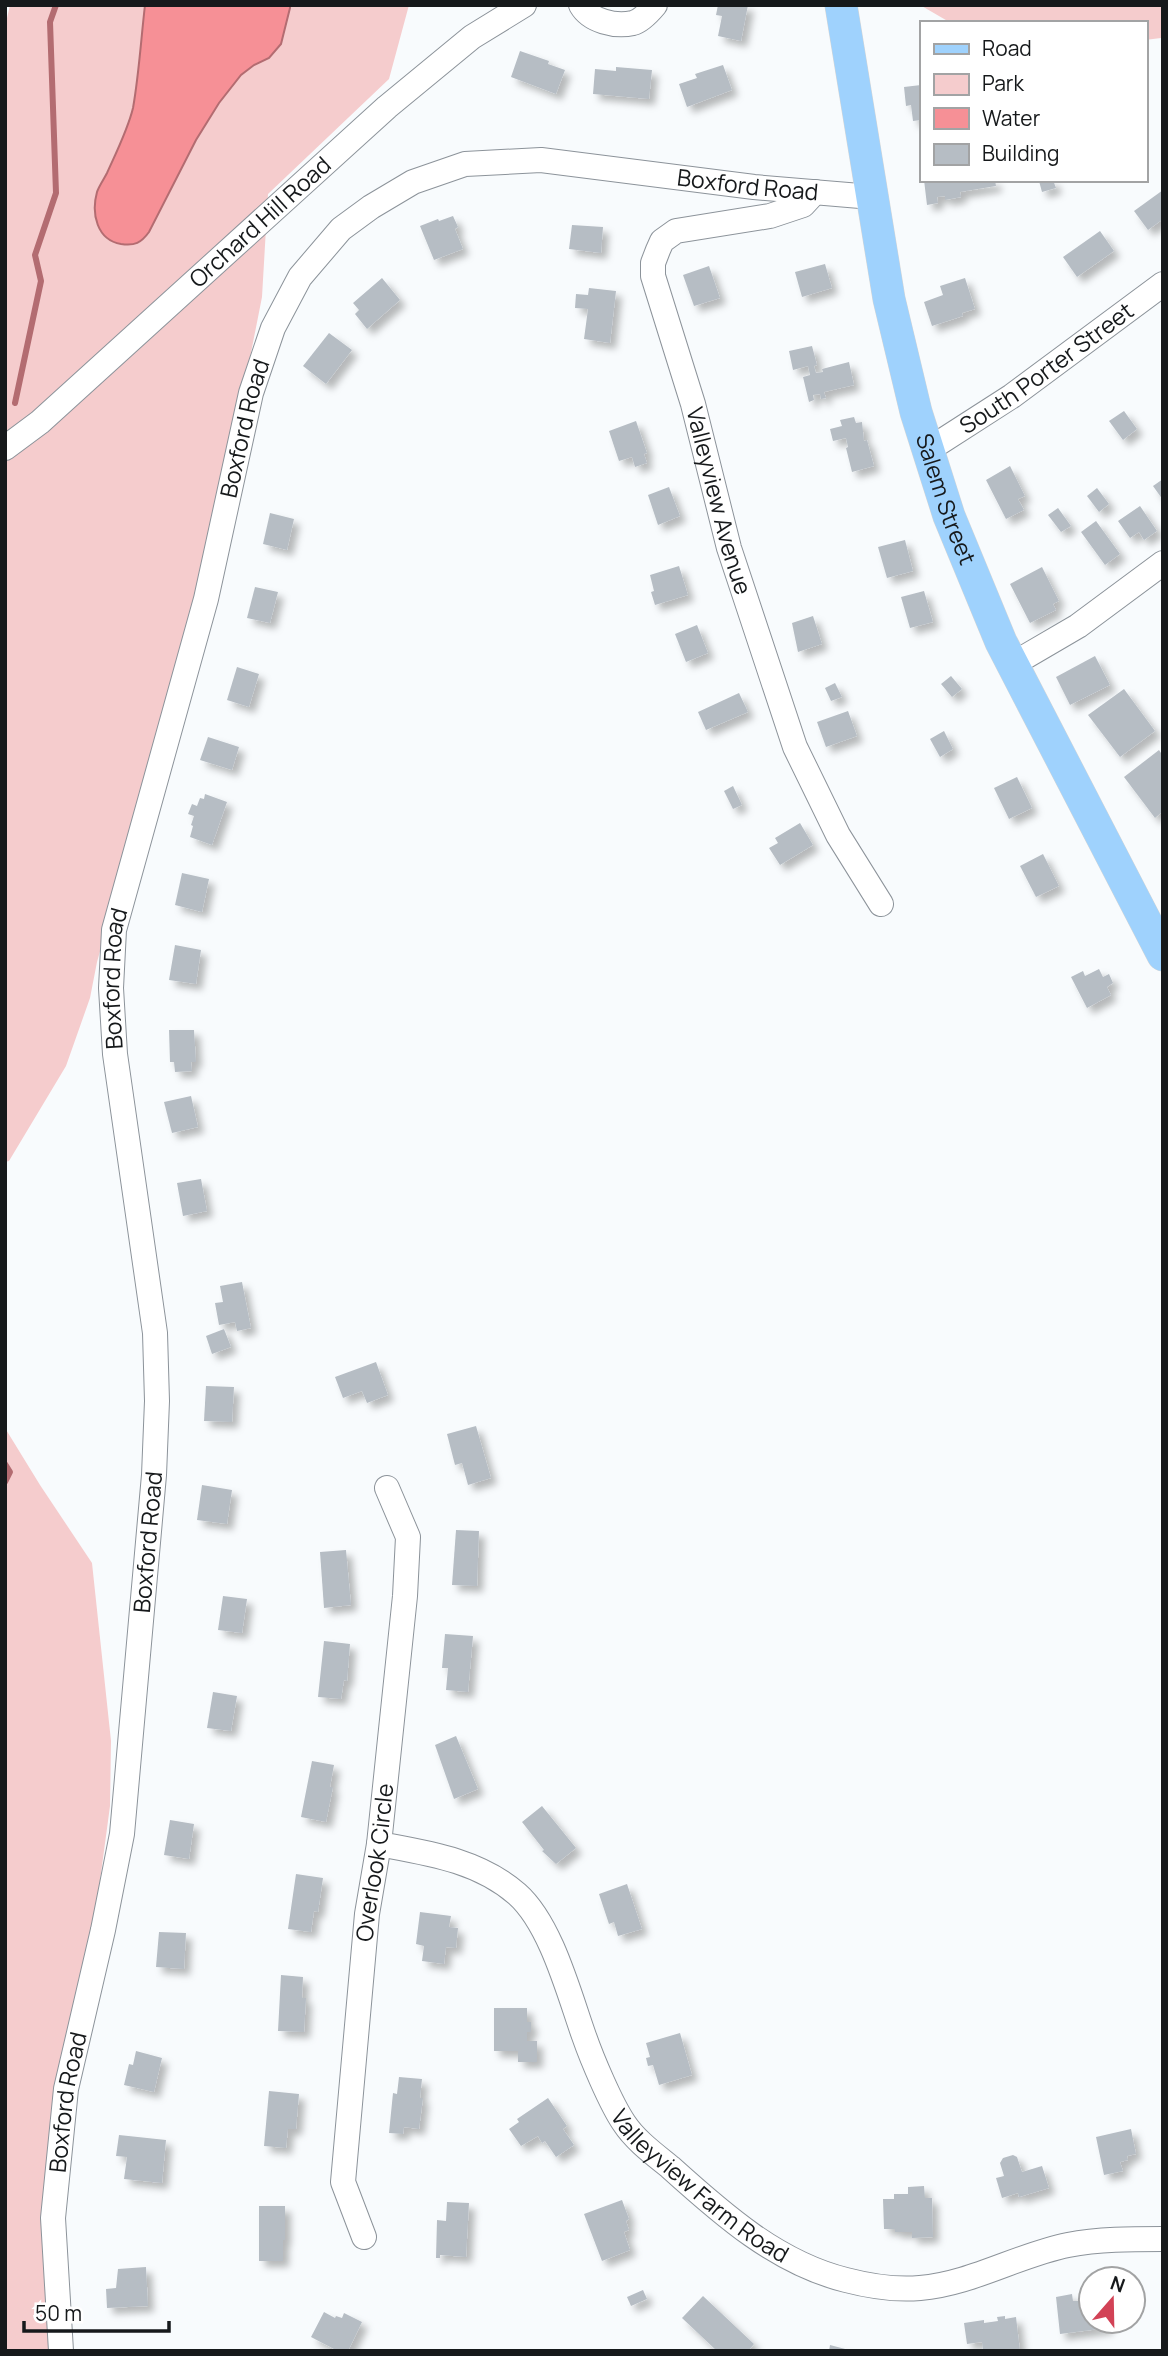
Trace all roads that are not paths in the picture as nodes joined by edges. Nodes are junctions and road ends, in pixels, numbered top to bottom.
1 (524, 5) edge
2 (581, 5) edge
3 (655, 5) edge
4 (841, 5) edge
5 (815, 192) junction
6 (872, 197) junction
7 (1163, 284) edge
8 (5, 448) edge
9 (928, 450) junction
10 (1163, 563) edge
11 (1013, 664) junction
12 (881, 904) dead end
13 (1163, 955) edge
14 (387, 1488) dead end
15 (379, 1844) junction
16 (364, 2237) dead end
17 (1163, 2239) edge
18 (61, 2351) edge

1 - 8 street, Orchard Hill Road
2 - 3 street
4 - 6 main road, Salem Street
5 - 6 street, Boxford Road
5 - 12 street, Valleyview Avenue
5 - 18 street, Boxford Road
6 - 9 main road, Salem Street
7 - 9 street, South Porter Street
9 - 11 main road, Salem Street
10 - 11 street
11 - 13 main road, Salem Street
14 - 15 street, Overlook Circle
15 - 16 street, Overlook Circle
15 - 17 street, Valleyview Farm Road

